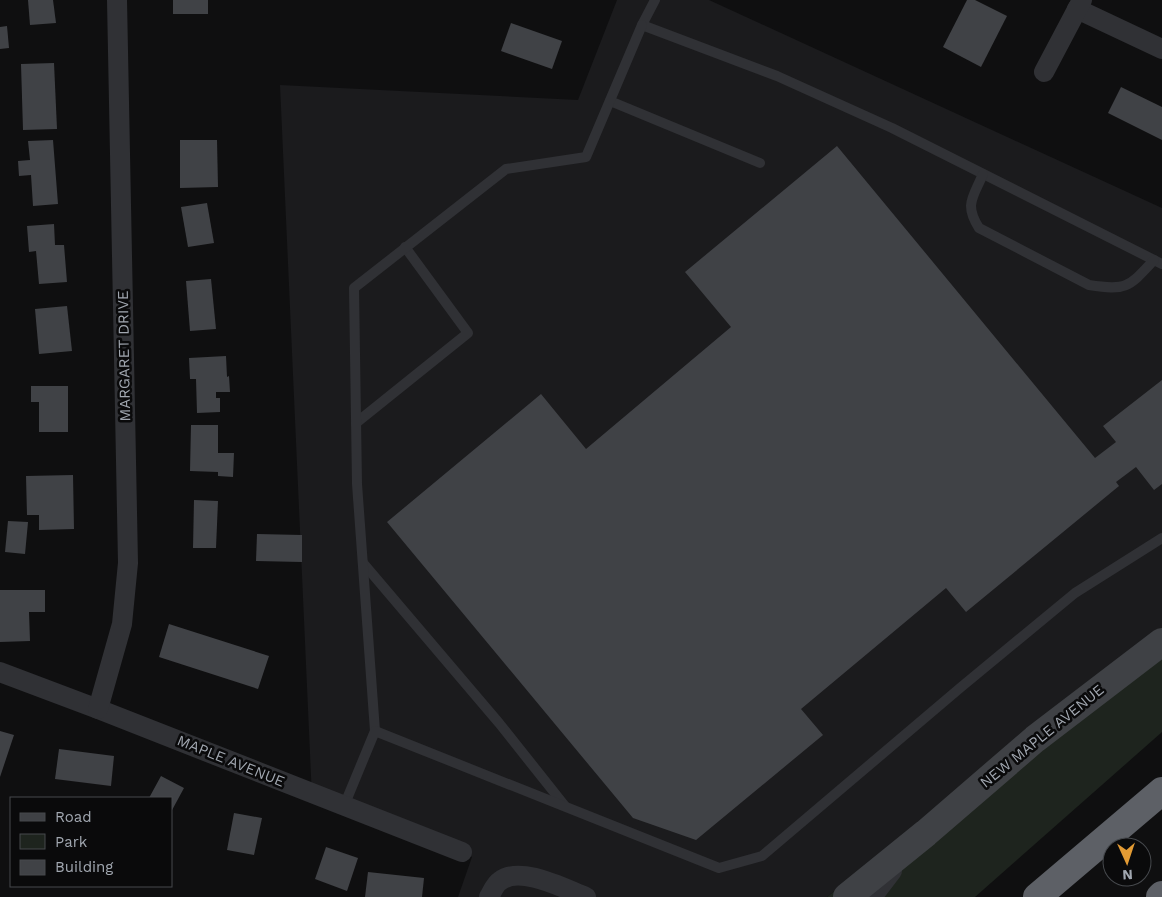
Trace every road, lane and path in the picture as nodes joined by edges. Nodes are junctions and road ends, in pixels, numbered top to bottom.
1 (117, 0) edge
2 (655, 0) edge
3 (1080, 5) edge
4 (642, 24) junction
5 (1162, 49) edge
6 (1044, 72) dead end
7 (610, 101) junction
8 (760, 163) dead end
9 (983, 174) junction
10 (405, 248) junction
11 (1158, 262) edge
12 (356, 423) junction
13 (1162, 538) edge
14 (363, 563) junction
15 (1162, 642) edge
16 (0, 672) edge
17 (98, 709) junction
18 (375, 731) junction
19 (1162, 792) edge
20 (344, 806) junction
21 (566, 807) junction
22 (926, 833) junction
23 (462, 852) dead end
24 (489, 897) edge
25 (586, 897) edge
26 (847, 897) edge
27 (872, 897) edge
28 (1037, 897) edge

1 - 17 street, MARGARET DRIVE
2 - 4 lane
3 - 5 street
3 - 6 street
4 - 7 lane
4 - 9 lane
7 - 8 lane
7 - 10 lane
9 - 11 lane
9 - 11 lane
10 - 12 lane
10 - 12 lane
12 - 14 lane
13 - 21 lane
14 - 18 lane
14 - 21 lane
15 - 22 main road, NEW MAPLE AVENUE
16 - 17 street, MAPLE AVENUE
17 - 20 street, MAPLE AVENUE
18 - 20 lane
18 - 21 lane
19 - 28 highway
20 - 23 street, MAPLE AVENUE
22 - 26 main road, NEW MAPLE AVENUE
22 - 27 street, NEW MAPLE AVENUE
24 - 25 street

